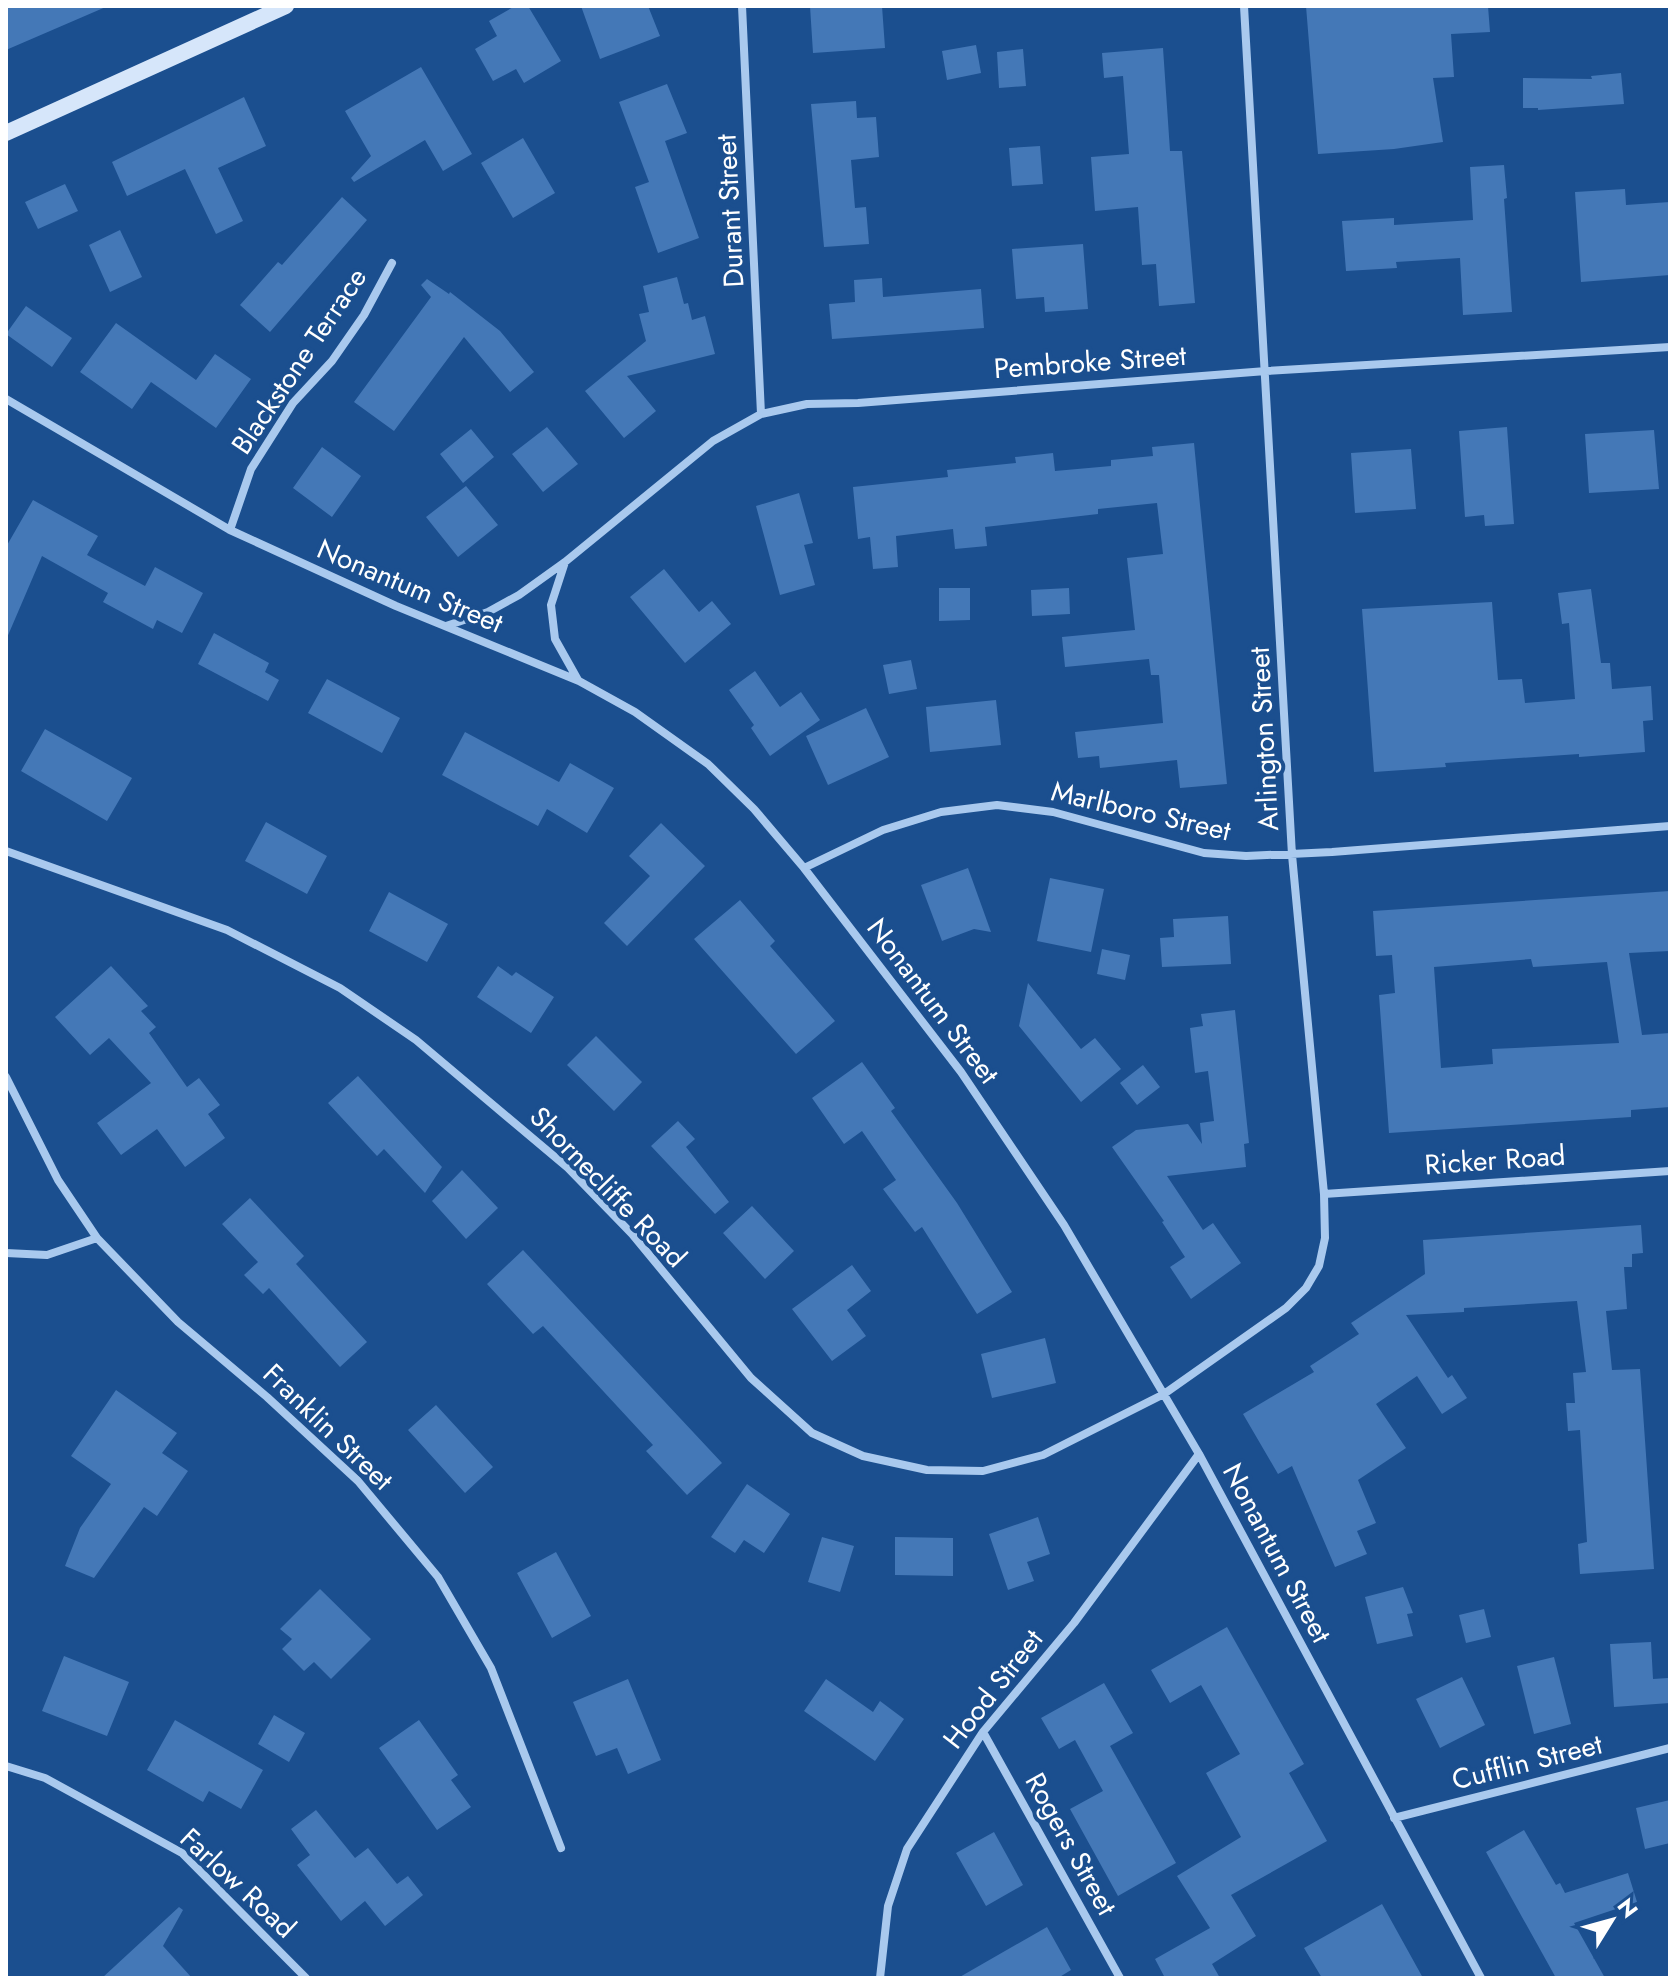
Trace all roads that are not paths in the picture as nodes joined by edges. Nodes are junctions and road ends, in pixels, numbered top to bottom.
1 (286, 6) edge
2 (742, 6) edge
3 (1244, 6) edge
4 (6, 133) edge
5 (392, 263) dead end
6 (1670, 347) edge
7 (1266, 371) junction
8 (6, 399) edge
9 (761, 414) junction
10 (230, 530) junction
11 (565, 562) junction
12 (446, 626) junction
13 (579, 681) junction
14 (1670, 826) edge
15 (6, 851) edge
16 (1292, 855) junction
17 (804, 868) junction
18 (6, 1077) edge
19 (1670, 1171) edge
20 (1324, 1194) junction
21 (97, 1238) junction
22 (6, 1253) edge
23 (1164, 1394) junction
24 (1199, 1454) junction
25 (983, 1732) junction
26 (1670, 1748) edge
27 (6, 1766) edge
28 (1394, 1818) junction
29 (561, 1848) dead end
30 (306, 1978) edge
31 (880, 1978) edge
32 (1120, 1978) edge
33 (1481, 1978) edge

1 - 4 street
2 - 9 street, Durant Street
3 - 7 street, Arlington Street
5 - 10 street, Blackstone Terrace
6 - 7 street, Pembroke Street
7 - 9 street, Pembroke Street
7 - 16 street, Arlington Street
8 - 10 street, Nonantum Street
9 - 11 street, Pembroke Street
10 - 12 street, Nonantum Street
11 - 12 street, Pembroke Street
11 - 13 street
12 - 13 street, Nonantum Street
13 - 17 street, Nonantum Street
14 - 16 street, Marlboro Street
15 - 23 street, Shornecliffe Road
16 - 17 street, Marlboro Street
16 - 20 street, Arlington Street
17 - 23 street, Nonantum Street
18 - 21 street, Franklin Street
19 - 20 street, Ricker Road
20 - 23 street, Arlington Street
21 - 22 street
21 - 29 street, Franklin Street
23 - 24 street, Nonantum Street
24 - 25 street, Hood Street
24 - 28 street, Nonantum Street
25 - 31 street, Hood Street
25 - 32 street, Rogers Street
26 - 28 street, Cufflin Street
27 - 30 street, Farlow Road
28 - 33 street, Nonantum Street

